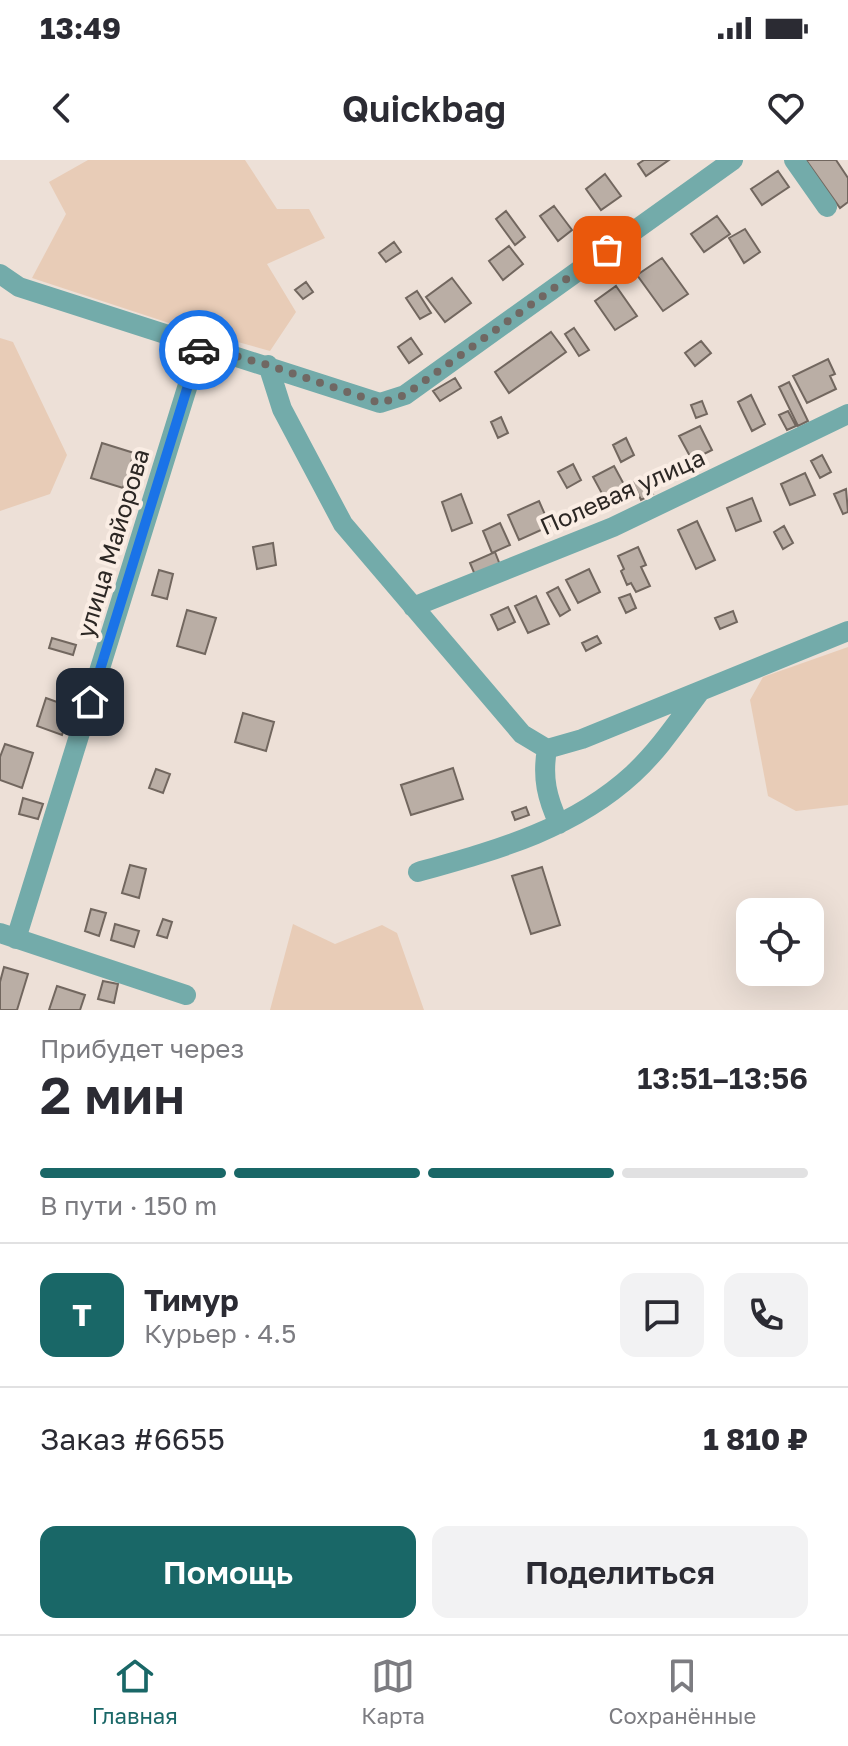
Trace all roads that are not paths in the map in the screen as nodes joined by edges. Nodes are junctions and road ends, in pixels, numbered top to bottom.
1 (733, 160) edge
2 (794, 160) edge
3 (827, 207) dead end
4 (0, 274) edge
5 (200, 346) junction
6 (268, 365) junction
7 (848, 414) edge
8 (413, 607) junction
9 (848, 631) edge
10 (699, 693) junction
11 (547, 749) junction
12 (559, 824) junction
13 (418, 872) dead end
14 (8, 936) edge
15 (186, 995) dead end

1 - 6 street
2 - 3 street
4 - 5 street
5 - 6 street
5 - 14 street, улица Майорова
6 - 8 street
7 - 8 street, Полевая улица
8 - 11 street
9 - 10 street
10 - 11 street
10 - 12 street
11 - 12 street
12 - 13 street
14 - 15 street

